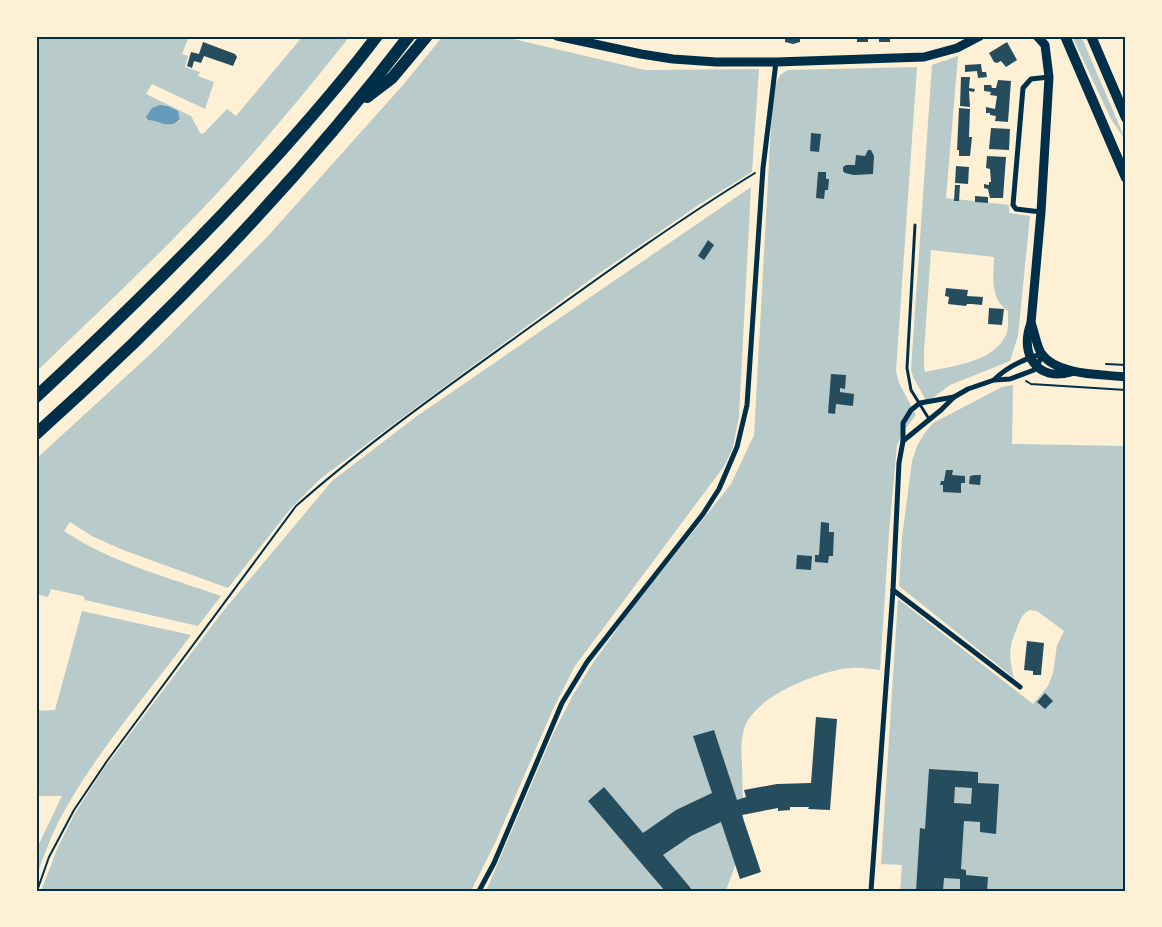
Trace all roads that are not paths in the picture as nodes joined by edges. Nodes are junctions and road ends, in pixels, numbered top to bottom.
1 (377, 36) edge
2 (408, 36) edge
3 (427, 36) edge
4 (557, 36) edge
5 (980, 36) edge
6 (1037, 36) edge
7 (1065, 36) edge
8 (1091, 36) edge
9 (776, 62) junction
10 (386, 76) junction
11 (1049, 77) junction
12 (1126, 118) edge
13 (1126, 178) edge
14 (1041, 212) junction
15 (915, 225) dead end
16 (1031, 323) junction
17 (1042, 354) junction
18 (1030, 357) junction
19 (1037, 367) junction
20 (1072, 372) junction
21 (1126, 377) edge
22 (994, 380) junction
23 (36, 397) edge
24 (954, 397) junction
25 (920, 404) junction
26 (929, 419) junction
27 (36, 434) edge
28 (903, 441) junction
29 (893, 590) junction
30 (1020, 687) dead end
31 (478, 891) edge
32 (871, 891) edge

1 - 23 highway
2 - 10 highway
3 - 10 highway
4 - 9 street
5 - 9 street
6 - 11 street
7 - 13 main road
8 - 12 main road
9 - 31 street
10 - 27 highway
11 - 14 street
11 - 14 street
14 - 16 street
15 - 25 lane
16 - 17 street
16 - 18 street
17 - 18 street
17 - 19 street
17 - 20 street
18 - 19 street
18 - 22 street
19 - 20 street
19 - 22 street
20 - 21 street
22 - 24 street
24 - 25 street
24 - 26 street
25 - 26 lane
25 - 28 street
26 - 28 street
28 - 29 street
29 - 30 street
29 - 32 street

